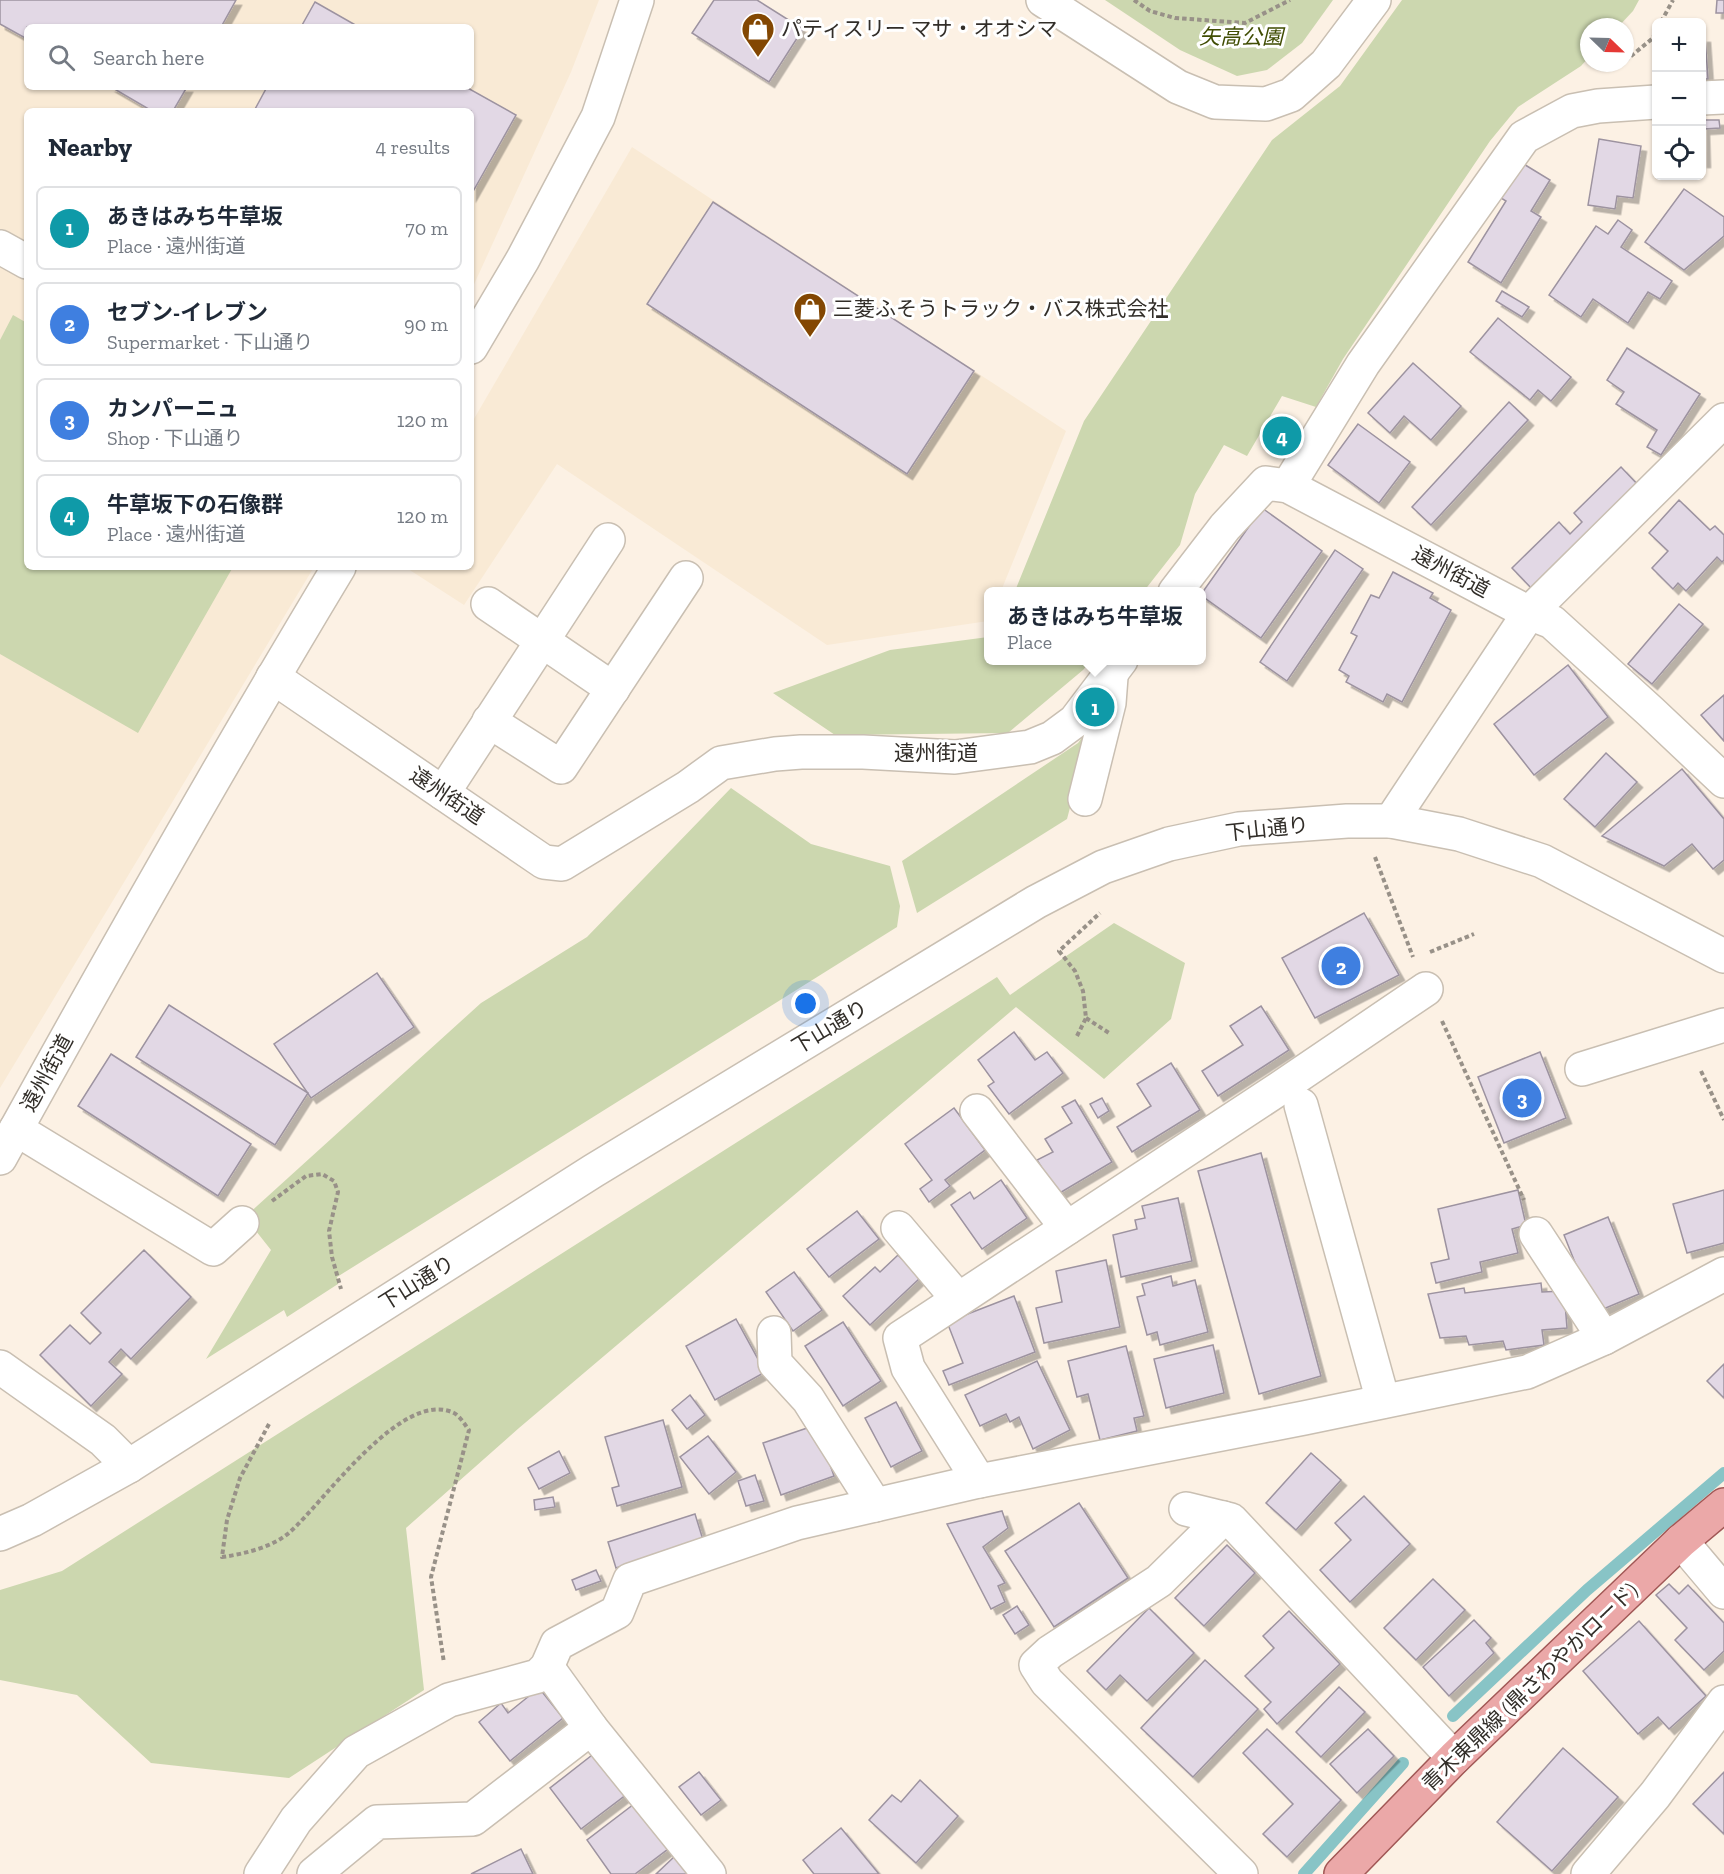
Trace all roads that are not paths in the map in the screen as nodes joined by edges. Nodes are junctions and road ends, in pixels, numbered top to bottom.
1 (637, 0) edge
2 (1043, 0) edge
3 (1374, 0) edge
4 (1724, 97) edge
5 (1706, 98) edge
6 (1652, 102) edge
7 (0, 247) edge
8 (24, 260) edge
9 (474, 342) edge
10 (1724, 420) edge
11 (1288, 486) junction
12 (608, 540) dead end
13 (337, 570) edge
14 (686, 578) dead end
15 (1178, 587) edge
16 (488, 604) dead end
17 (1529, 613) junction
18 (542, 640) junction
19 (1116, 667) edge
20 (273, 677) junction
21 (613, 689) junction
22 (489, 721) junction
23 (1724, 782) edge
24 (444, 793) junction
25 (1085, 799) dead end
26 (1391, 822) junction
27 (1724, 956) edge
28 (1426, 989) road end
29 (1724, 1025) edge
30 (1582, 1069) dead end
31 (1301, 1105) dead end
32 (977, 1111) dead end
33 (16, 1129) junction
34 (0, 1158) edge
35 (242, 1223) road end
36 (898, 1228) dead end
37 (1067, 1228) junction
38 (1536, 1234) road end
39 (1724, 1275) edge
40 (958, 1299) junction
41 (774, 1333) dead end
42 (1604, 1338) junction
43 (0, 1367) edge
44 (1383, 1401) junction
45 (129, 1466) junction
46 (979, 1481) junction
47 (874, 1505) junction
48 (1724, 1505) edge
49 (1186, 1509) dead end
50 (1223, 1518) junction
51 (0, 1534) edge
52 (1681, 1541) junction
53 (1724, 1592) edge
54 (547, 1667) junction
55 (1724, 1702) edge
56 (591, 1728) junction
57 (1454, 1758) junction
58 (261, 1874) edge
59 (314, 1874) edge
60 (709, 1874) edge
61 (1241, 1874) edge
62 (1341, 1874) edge
63 (1588, 1874) edge

1 - 9 street
2 - 3 street
4 - 5 street
6 - 11 street
7 - 8 street
10 - 17 street
11 - 15 street
11 - 17 street, 遠州街道
12 - 18 street
13 - 20 street
14 - 21 street
16 - 18 street
17 - 23 street, 遠州街道
17 - 26 street
18 - 21 street
18 - 22 street
19 - 24 street, 遠州街道
19 - 25 street
20 - 24 street, 遠州街道
20 - 33 street, 遠州街道
21 - 22 street
22 - 24 street
26 - 27 street, 下山通り
26 - 45 street, 下山通り
28 - 37 street
29 - 30 street
31 - 44 street
32 - 37 street
33 - 34 street, 遠州街道
33 - 35 street
36 - 40 street
37 - 40 street
38 - 42 street
39 - 42 street
40 - 46 street
41 - 47 street
42 - 44 street
43 - 45 street
44 - 46 street
45 - 51 street, 下山通り
46 - 47 street
47 - 54 street
48 - 52 main road, 青木東鼎線 (鼎さわやかロード)
49 - 50 street
50 - 57 street
50 - 61 street
52 - 53 street
52 - 57 main road, 青木東鼎線 (鼎さわやかロード)
54 - 56 street
54 - 58 street
55 - 63 street
56 - 59 street
56 - 60 street
57 - 62 main road, 青木東鼎線 (鼎さわやかロード)

